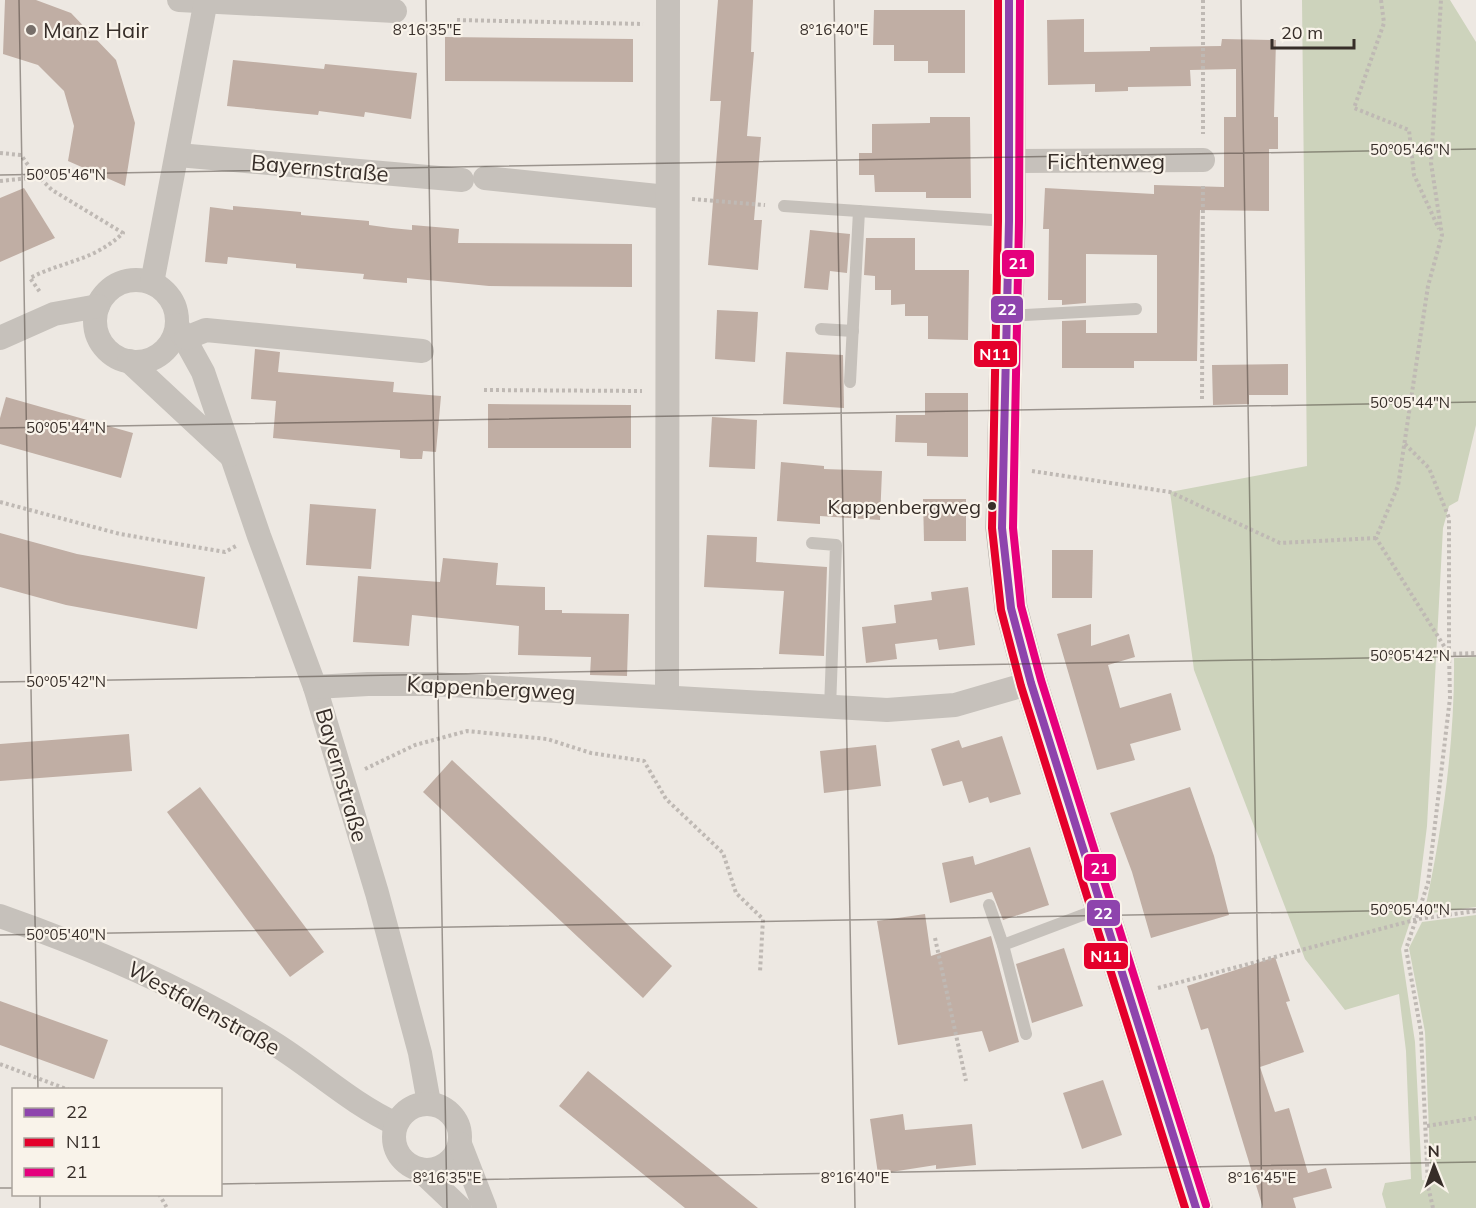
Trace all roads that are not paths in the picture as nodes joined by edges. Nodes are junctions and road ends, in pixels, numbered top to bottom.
1 (179, 0) edge
2 (668, 0) edge
3 (1009, 0) edge
4 (206, 1) edge
5 (395, 11) dead end
6 (178, 155) junction
7 (1203, 160) road end
8 (1008, 161) junction
9 (667, 197) junction
10 (784, 206) road end
11 (859, 211) junction
12 (1009, 221) junction
13 (152, 283) junction
14 (98, 306) junction
15 (1136, 309) dead end
16 (1006, 316) junction
17 (821, 329) dead end
18 (853, 331) junction
19 (182, 332) junction
20 (0, 338) edge
21 (422, 351) dead end
22 (129, 362) junction
23 (850, 382) dead end
24 (230, 454) junction
25 (812, 543) dead end
26 (1031, 683) junction
27 (315, 687) junction
28 (667, 697) junction
29 (830, 708) junction
30 (990, 904) dead end
31 (1102, 908) junction
32 (0, 916) edge
33 (1002, 945) junction
34 (1026, 1034) dead end
35 (429, 1103) junction
36 (396, 1124) junction
37 (460, 1144) junction
38 (419, 1169) junction
39 (460, 1208) edge
40 (485, 1208) edge
41 (1196, 1208) edge

1 - 4 street
2 - 9 street
3 - 8 main road
4 - 5 street
4 - 6 street
6 - 9 street, Bayernstraße
6 - 13 street
7 - 8 street, Fichtenweg
8 - 12 main road
9 - 28 street
10 - 11 lane
11 - 12 lane
11 - 18 lane
12 - 16 main road
13 - 14 street
13 - 19 street
14 - 20 street
14 - 22 street
15 - 16 lane
16 - 26 main road
17 - 18 lane
18 - 23 lane
19 - 21 street
19 - 22 street
19 - 24 street, Bayernstraße
22 - 24 street, Bayernstraße
24 - 27 street, Bayernstraße
25 - 29 lane
26 - 29 street, Kappenbergweg
26 - 31 main road
27 - 28 street, Kappenbergweg
27 - 35 street, Bayernstraße
28 - 29 street, Kappenbergweg
30 - 33 lane
31 - 33 lane
31 - 41 main road
32 - 36 street, Westfalenstraße
33 - 34 lane
35 - 36 street
35 - 37 street
36 - 38 street
37 - 38 street
37 - 40 street
38 - 39 street

